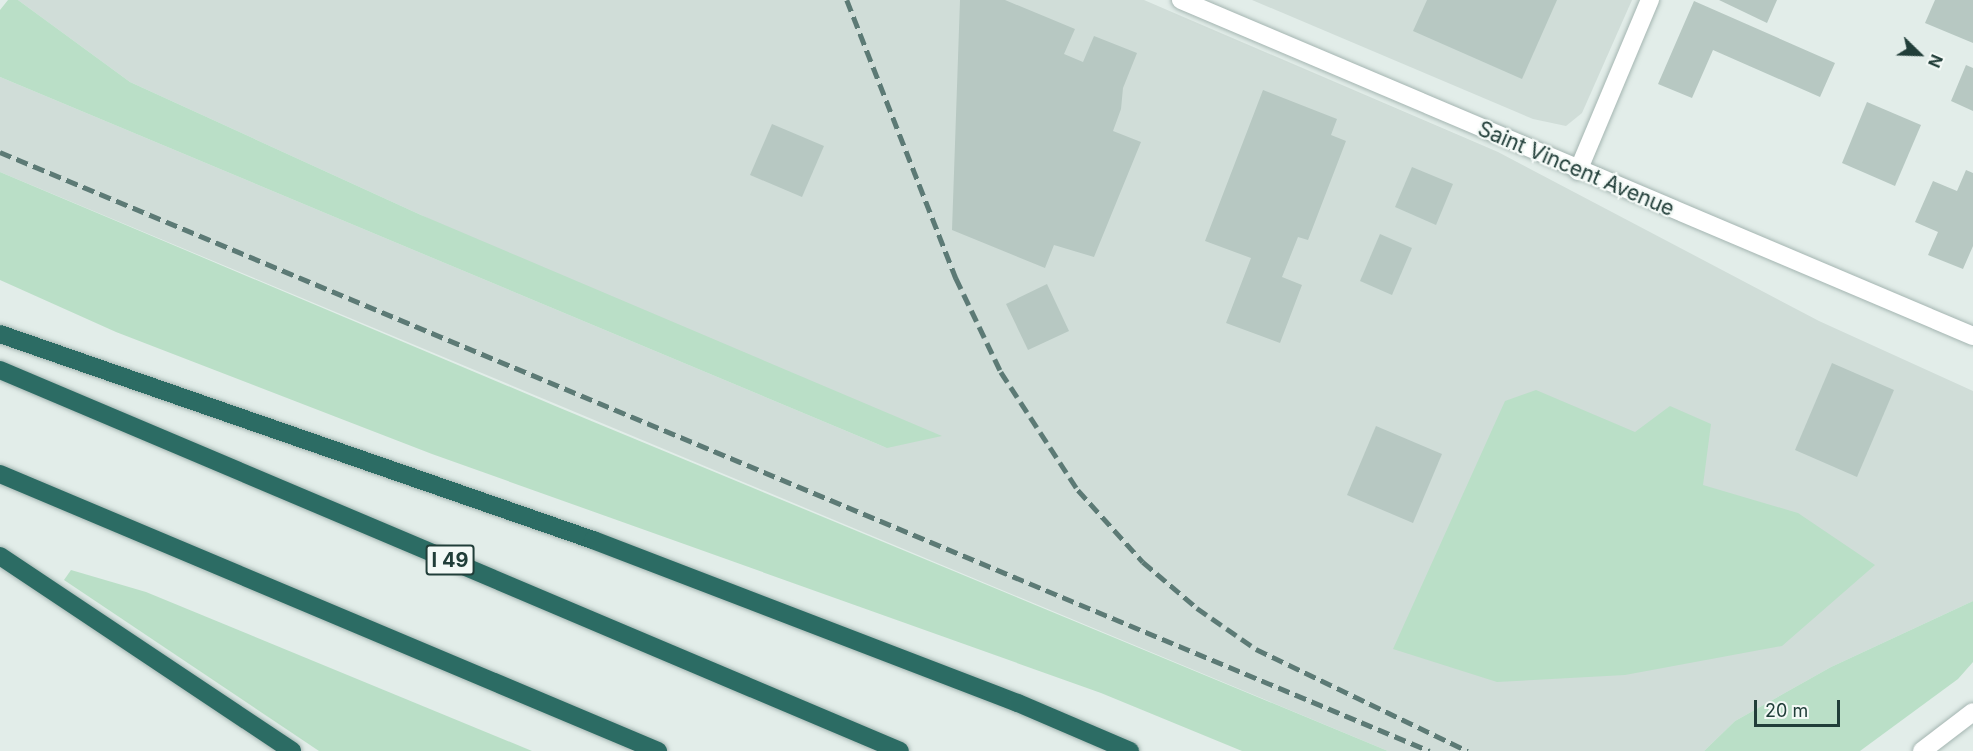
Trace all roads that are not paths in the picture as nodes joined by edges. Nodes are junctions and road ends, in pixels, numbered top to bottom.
1 (1181, 0) edge
2 (1650, 0) edge
3 (1578, 171) junction
4 (0, 334) edge
5 (1973, 336) edge
6 (0, 370) edge
7 (0, 474) edge
8 (0, 556) edge
9 (1973, 712) edge
10 (292, 751) edge
11 (658, 751) edge
12 (900, 751) edge
13 (1130, 751) edge
14 (1922, 751) edge

1 - 3 street, Saint Vincent Avenue
2 - 3 street
3 - 5 street, Saint Vincent Avenue
4 - 13 highway
6 - 12 highway, I 49
7 - 11 highway
8 - 10 highway
9 - 14 street

